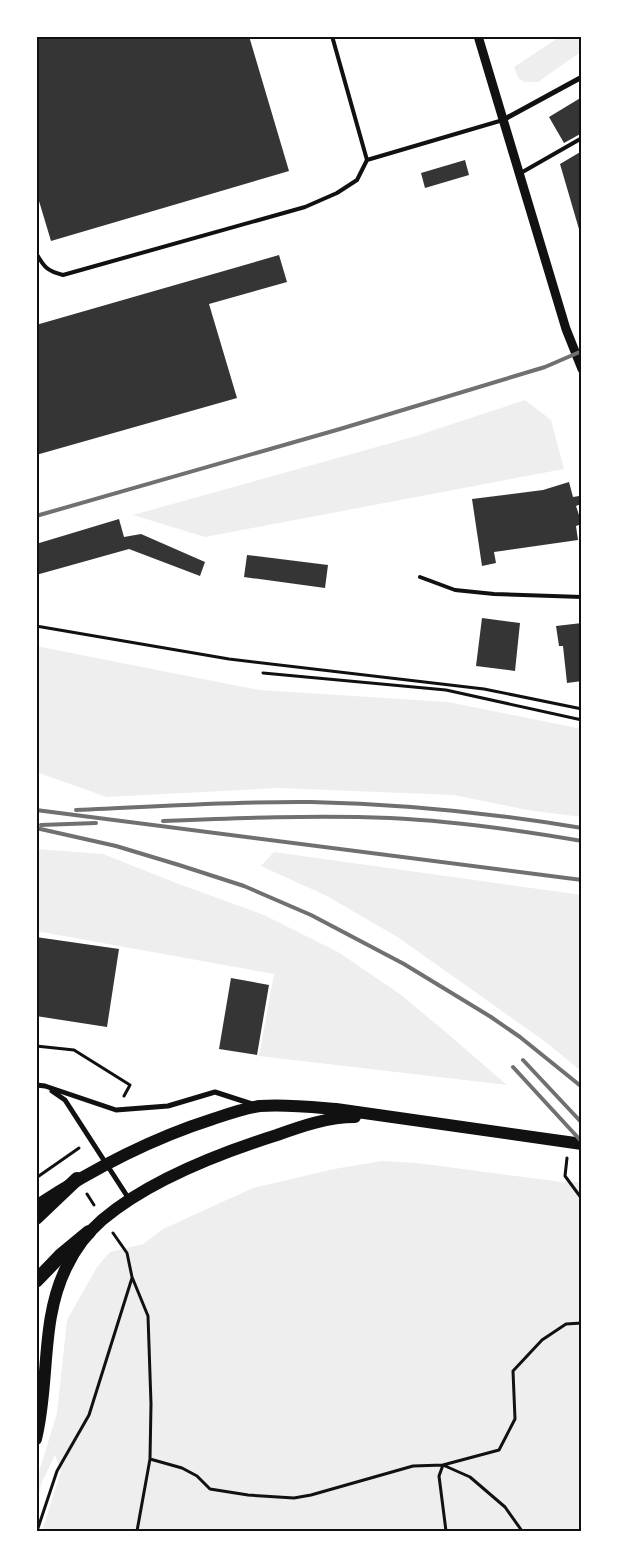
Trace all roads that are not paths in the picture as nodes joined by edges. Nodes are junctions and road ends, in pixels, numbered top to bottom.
1 (332, 36) edge
2 (478, 36) edge
3 (582, 77) edge
4 (503, 120) junction
5 (582, 138) edge
6 (367, 160) junction
7 (519, 174) junction
8 (36, 252) edge
9 (582, 369) edge
10 (420, 577) dead end
11 (582, 597) edge
12 (36, 1085) edge
13 (45, 1086) junction
14 (260, 1106) junction
15 (385, 1117) junction
16 (575, 1143) edge
17 (107, 1163) junction
18 (77, 1179) junction
19 (130, 1200) junction
20 (36, 1206) edge
21 (36, 1218) edge
22 (89, 1232) junction
23 (36, 1281) edge
24 (36, 1439) edge

1 - 6 lane
2 - 4 street
3 - 4 street
4 - 6 lane
4 - 7 street
5 - 7 lane
6 - 8 lane
7 - 9 street
10 - 11 lane
12 - 13 street
13 - 14 street
13 - 17 street
14 - 15 main road
14 - 17 main road
15 - 16 main road
15 - 19 main road
17 - 18 main road
17 - 19 street
18 - 20 main road
18 - 21 highway
19 - 22 main road
22 - 23 highway
22 - 24 main road

